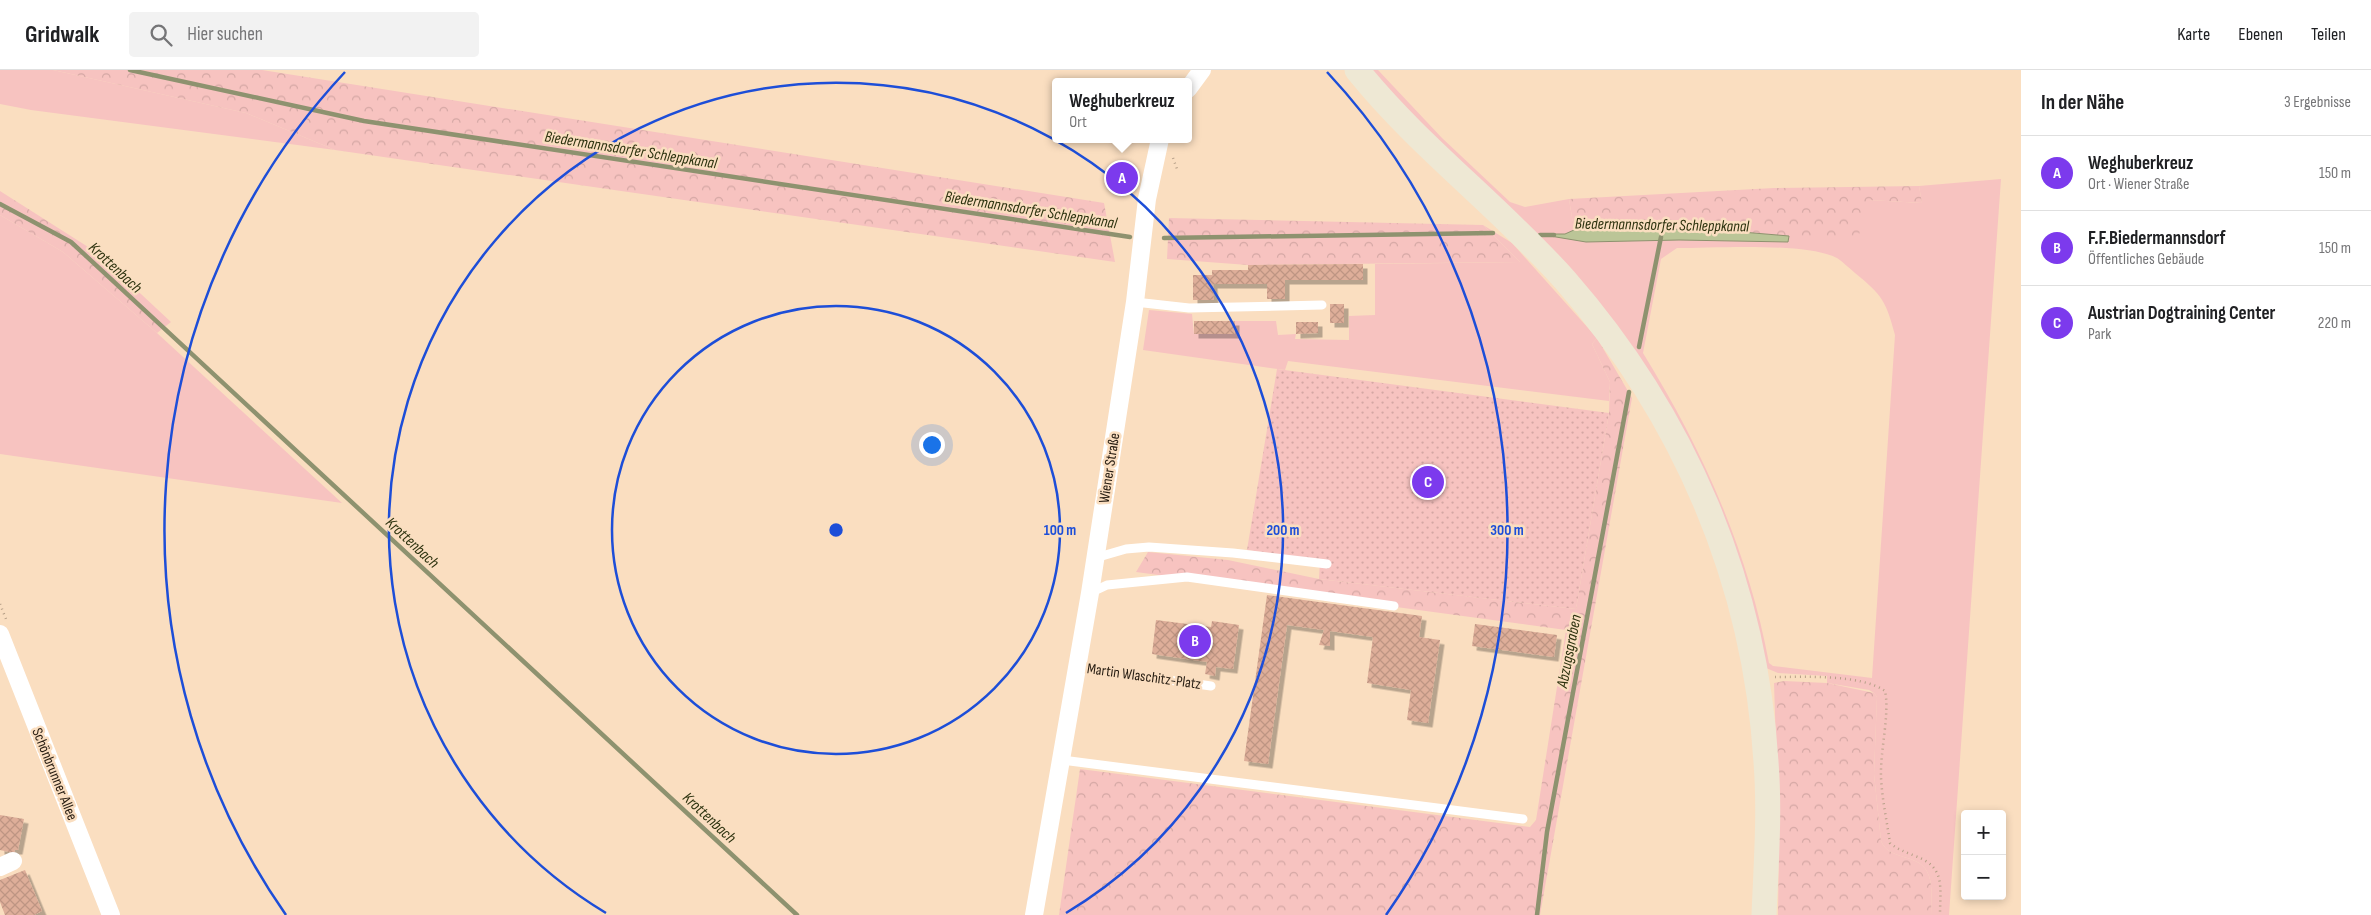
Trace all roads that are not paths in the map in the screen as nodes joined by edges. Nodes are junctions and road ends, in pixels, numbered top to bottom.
1 (1202, 70) edge
2 (1356, 70) edge
3 (1192, 83) edge
4 (1159, 143) edge
5 (1135, 302) junction
6 (1322, 305) dead end
7 (1095, 558) junction
8 (1327, 564) dead end
9 (1090, 593) junction
10 (1394, 606) dead end
11 (0, 634) edge
12 (1078, 667) junction
13 (1211, 686) dead end
14 (1062, 760) junction
15 (1523, 819) dead end
16 (111, 915) edge
17 (1034, 915) edge
18 (1764, 915) edge

1 - 3 street
2 - 18 main road
4 - 5 street, Wiener Straße
5 - 6 lane
5 - 7 street, Wiener Straße
7 - 8 lane
7 - 9 street, Wiener Straße
9 - 10 lane
9 - 12 street, Wiener Straße
11 - 16 street, Schönbrunner Allee
12 - 13 lane, Martin Wlaschitz-Platz
12 - 14 street, Wiener Straße
14 - 15 lane
14 - 17 street, Wiener Straße

